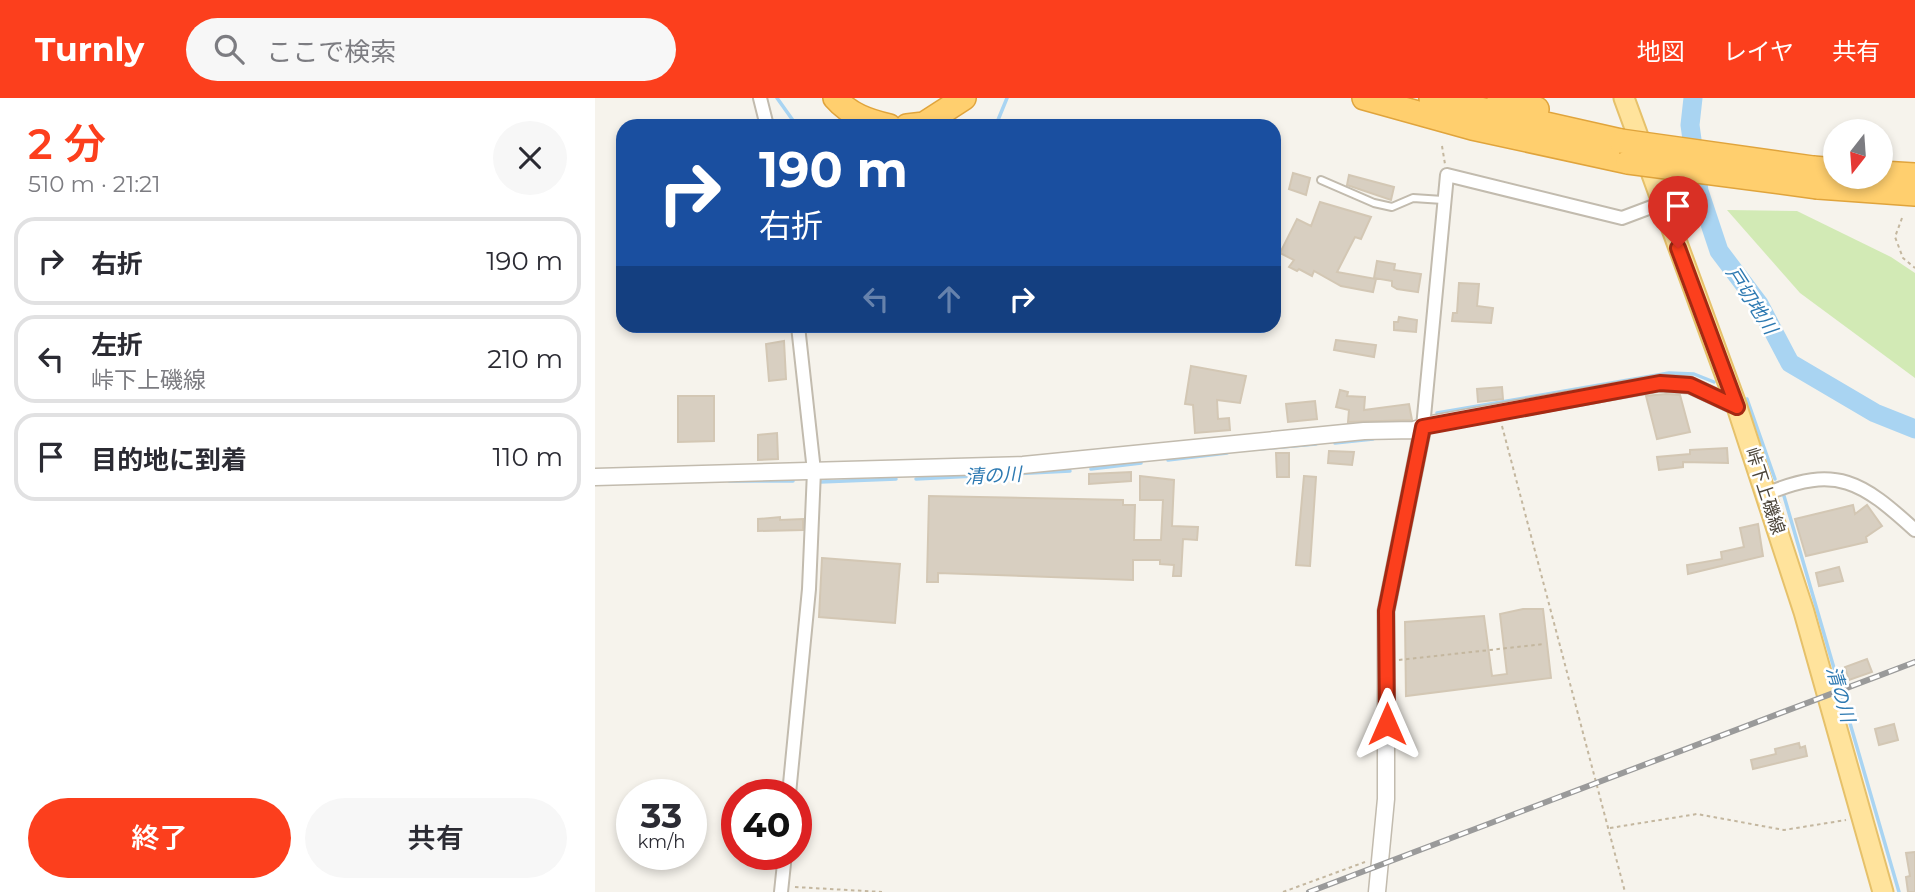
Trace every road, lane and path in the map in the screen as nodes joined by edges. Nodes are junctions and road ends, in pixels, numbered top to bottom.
1 (760, 98) edge
2 (819, 98) edge
3 (835, 98) edge
4 (964, 98) edge
5 (977, 98) edge
6 (1364, 98) edge
7 (1431, 98) edge
8 (1499, 98) edge
9 (1624, 98) edge
10 (765, 119) edge
11 (840, 119) edge
12 (863, 119) edge
13 (932, 119) edge
14 (954, 119) edge
15 (1622, 144) junction
16 (1442, 146) dead end
17 (1893, 174) edge
18 (1447, 175) junction
19 (1822, 175) edge
20 (1915, 175) edge
21 (1321, 180) dead end
22 (1915, 194) edge
23 (1443, 201) junction
24 (1662, 203) junction
25 (1902, 218) dead end
26 (1915, 268) edge
27 (799, 333) edge
28 (1737, 407) junction
29 (1498, 411) junction
30 (1423, 427) junction
31 (814, 471) junction
32 (595, 477) edge
33 (1766, 494) junction
34 (1915, 530) edge
35 (1544, 644) dead end
36 (1387, 660) junction
37 (790, 779) edge
38 (1861, 817) junction
39 (1609, 829) junction
40 (1381, 858) junction
41 (784, 870) edge
42 (782, 889) edge
43 (881, 892) edge
44 (1283, 892) edge
45 (1377, 892) edge
46 (1625, 892) edge
47 (1883, 892) edge

1 - 10 street
2 - 11 highway
3 - 12 highway
4 - 13 highway
5 - 14 highway
6 - 15 highway
7 - 15 highway
8 - 15 highway
9 - 24 main road, 峠下上磯線
15 - 19 highway, bridge
15 - 19 highway, bridge
16 - 18 path
17 - 20 highway
18 - 23 street
18 - 24 street
19 - 22 highway
21 - 23 lane
23 - 30 street
24 - 28 main road, 峠下上磯線
25 - 26 path
27 - 31 street
28 - 29 street
28 - 33 main road, 峠下上磯線
29 - 30 street
29 - 39 path
30 - 31 street
30 - 36 street
31 - 32 street
31 - 37 street
33 - 34 street
33 - 38 main road, 峠下上磯線
35 - 36 path
36 - 40 street
38 - 39 path
38 - 47 main road, 峠下上磯線
39 - 46 path
40 - 44 path
40 - 45 street
41 - 42 street
42 - 43 path

